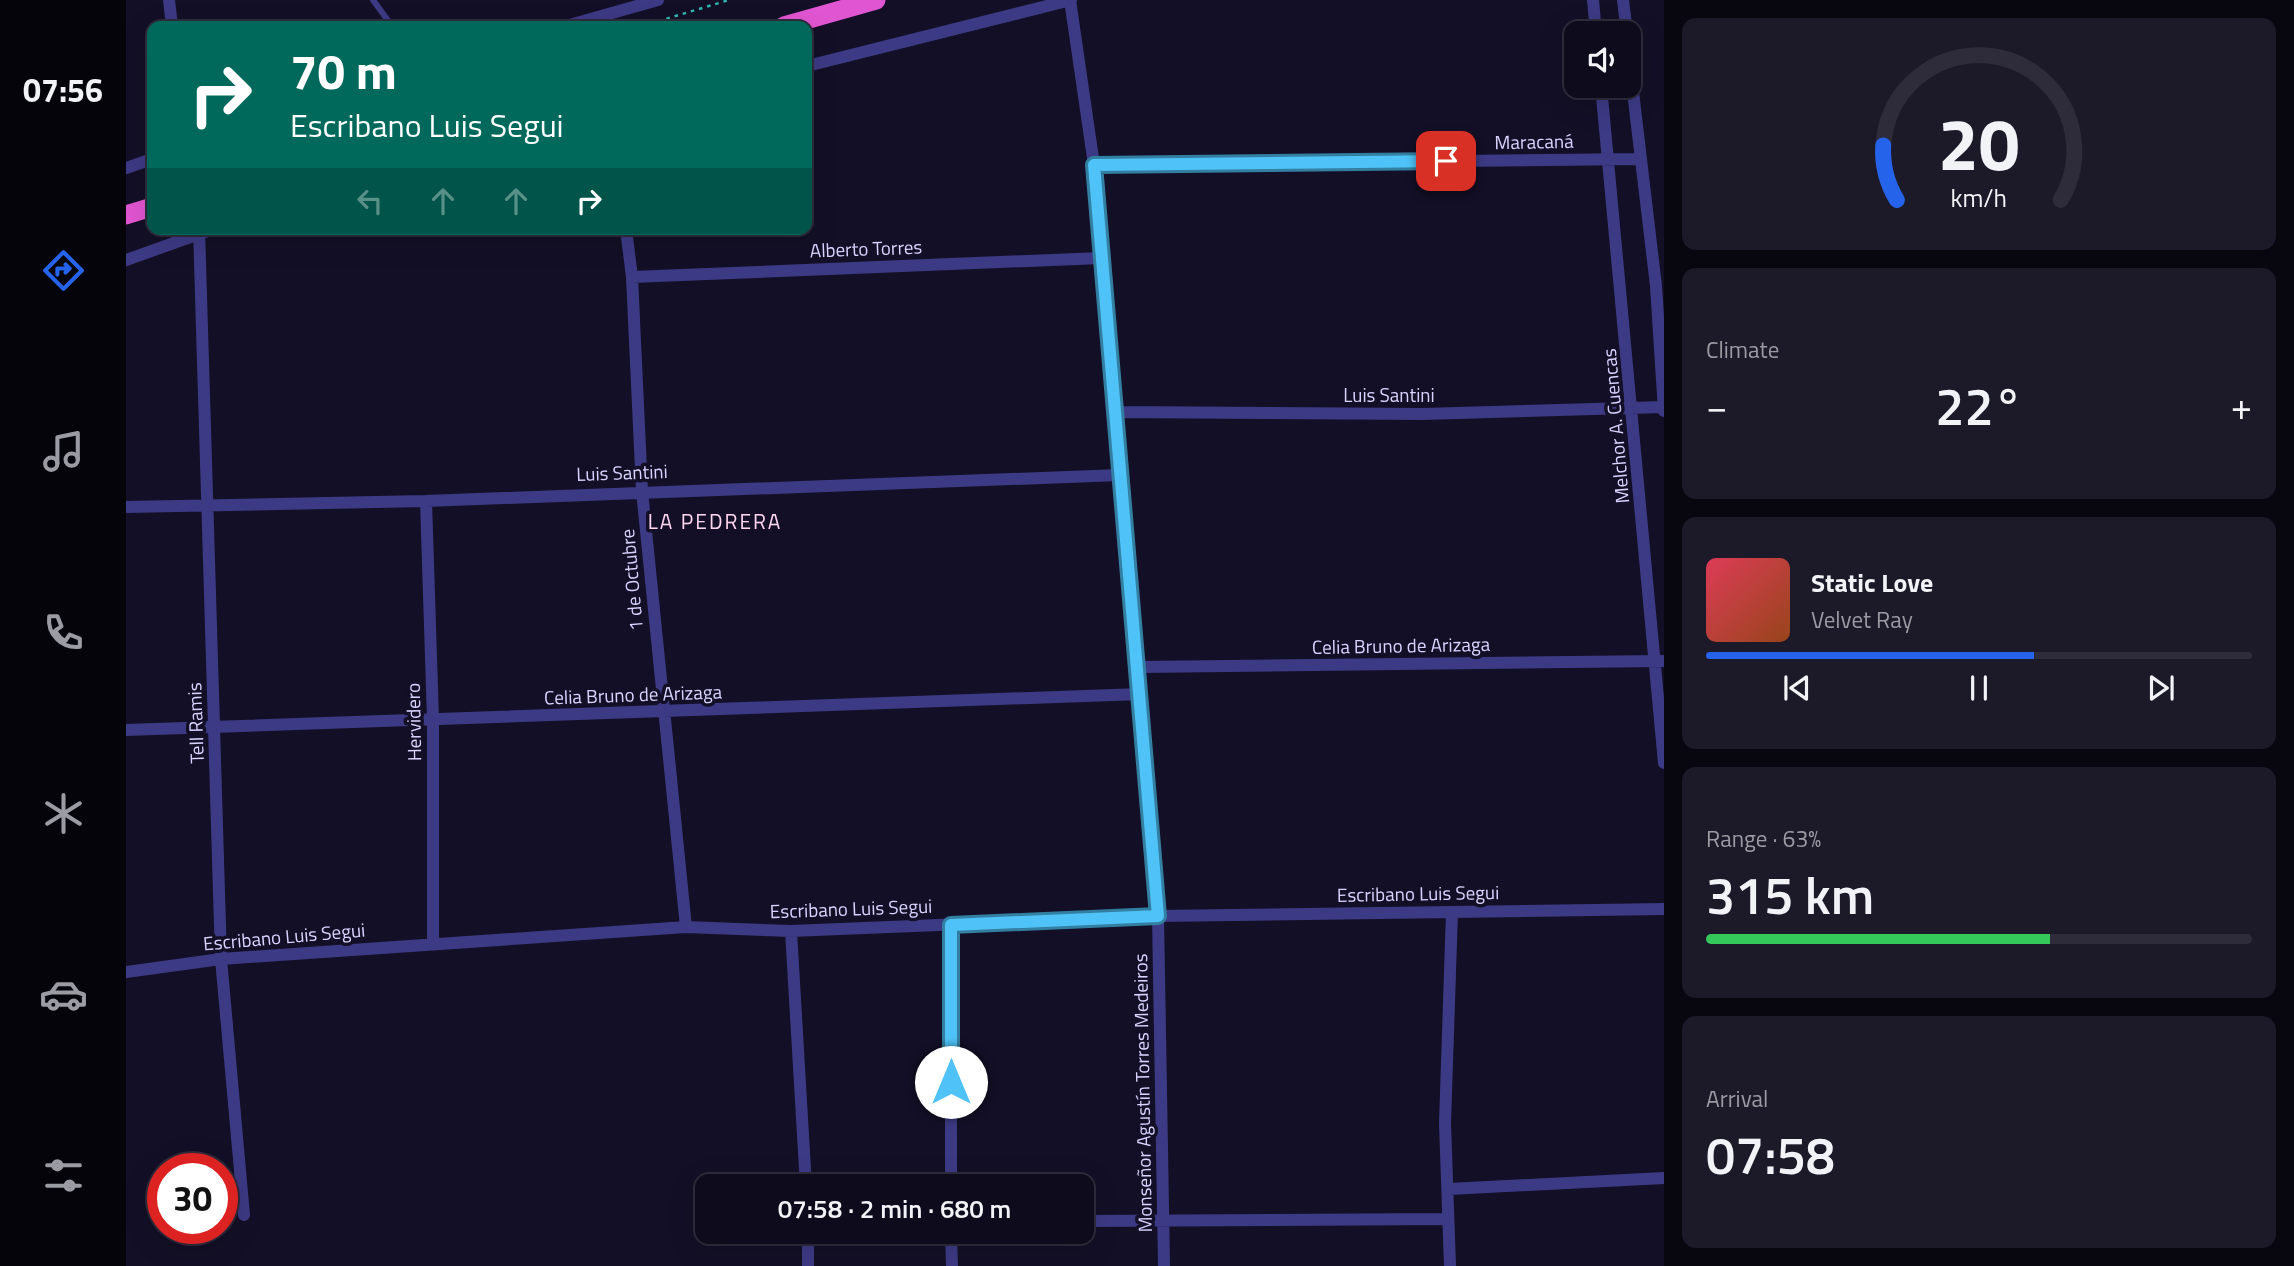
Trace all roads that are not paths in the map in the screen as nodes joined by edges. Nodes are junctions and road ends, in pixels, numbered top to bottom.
1 (169, 0) edge
2 (373, 0) edge
3 (658, 0) edge
4 (876, 0) edge
5 (1070, 0) edge
6 (1593, 0) edge
7 (1623, 0) edge
8 (171, 21) edge
9 (388, 21) edge
10 (584, 21) edge
11 (801, 21) edge
12 (1595, 21) edge
13 (1626, 21) edge
14 (812, 65) edge
15 (1602, 98) edge
16 (1633, 98) edge
17 (1609, 159) junction
18 (1640, 159) junction
19 (147, 161) edge
20 (1094, 165) junction
21 (126, 168) edge
22 (147, 209) edge
23 (126, 215) edge
24 (189, 235) edge
25 (199, 235) edge
26 (627, 235) edge
27 (1101, 258) junction
28 (126, 260) edge
29 (632, 276) junction
30 (1660, 286) edge
31 (1633, 408) junction
32 (1664, 409) edge
33 (1115, 412) junction
34 (1120, 475) junction
35 (642, 491) junction
36 (426, 500) junction
37 (208, 503) junction
38 (126, 507) edge
39 (1660, 662) edge
40 (1139, 667) junction
41 (1141, 694) junction
42 (663, 713) junction
43 (433, 719) junction
44 (214, 726) junction
45 (126, 730) edge
46 (1664, 763) edge
47 (1664, 909) edge
48 (1452, 912) junction
49 (1158, 916) junction
50 (951, 925) junction
51 (685, 927) junction
52 (790, 931) junction
53 (433, 943) junction
54 (221, 959) junction
55 (126, 972) edge
56 (805, 1174) edge
57 (951, 1174) edge
58 (1664, 1178) edge
59 (1449, 1189) junction
60 (244, 1215) dead end
61 (1448, 1219) junction
62 (1094, 1221) edge
63 (1163, 1221) junction
64 (808, 1244) edge
65 (951, 1244) edge
66 (808, 1266) edge
67 (952, 1266) edge
68 (1164, 1266) edge
69 (1450, 1266) edge

1 - 8 street
2 - 9 lane
3 - 10 street
4 - 11 highway
5 - 14 street
5 - 20 street, Monseñor Agustín Torres Medeiros
6 - 12 street
7 - 13 street
15 - 17 street, Melchor A. Cuencas
16 - 18 street
17 - 18 street, Maracaná
17 - 20 street, Maracaná
17 - 31 street, Melchor A. Cuencas
18 - 30 street
19 - 21 street
20 - 27 street, Monseñor Agustín Torres Medeiros
22 - 23 highway
24 - 28 street
25 - 37 street, Tell Ramis
26 - 29 street, 1 de Octubre
27 - 29 street, Alberto Torres
27 - 33 street, Monseñor Agustín Torres Medeiros
29 - 35 street, 1 de Octubre
30 - 32 street
31 - 32 street, Luis Santini
31 - 33 street, Luis Santini
31 - 39 street, Melchor A. Cuencas
33 - 34 street, Monseñor Agustín Torres Medeiros
34 - 35 street, Luis Santini
34 - 40 street, Monseñor Agustín Torres Medeiros
35 - 36 street, Luis Santini
35 - 42 street, 1 de Octubre
36 - 37 street, Luis Santini
36 - 43 street, Hervidero
37 - 38 street, Luis Santini
37 - 44 street, Tell Ramis
39 - 40 street, Celia Bruno de Arizaga
39 - 46 street, Melchor A. Cuencas
40 - 41 street, Monseñor Agustín Torres Medeiros
41 - 42 street, Celia Bruno de Arizaga
41 - 49 street, Monseñor Agustín Torres Medeiros
42 - 43 street, Celia Bruno de Arizaga
42 - 51 street, 1 de Octubre
43 - 44 street, Celia Bruno de Arizaga
43 - 53 street, Hervidero
44 - 45 street, Celia Bruno de Arizaga
44 - 54 street, Tell Ramis
47 - 48 street, Escribano Luis Segui
48 - 49 street, Escribano Luis Segui
48 - 59 street
49 - 50 street, Escribano Luis Segui
49 - 63 street, Monseñor Agustín Torres Medeiros
50 - 52 street, Escribano Luis Segui
50 - 57 street
51 - 52 street, Escribano Luis Segui
51 - 53 street, Escribano Luis Segui
52 - 56 street
53 - 54 street, Escribano Luis Segui
54 - 55 street, Escribano Luis Segui
54 - 60 street, Tell Ramis
58 - 59 street
59 - 61 street
61 - 63 street
61 - 69 street
62 - 63 street
63 - 68 street, Monseñor Agustín Torres Medeiros
64 - 66 street
65 - 67 street

